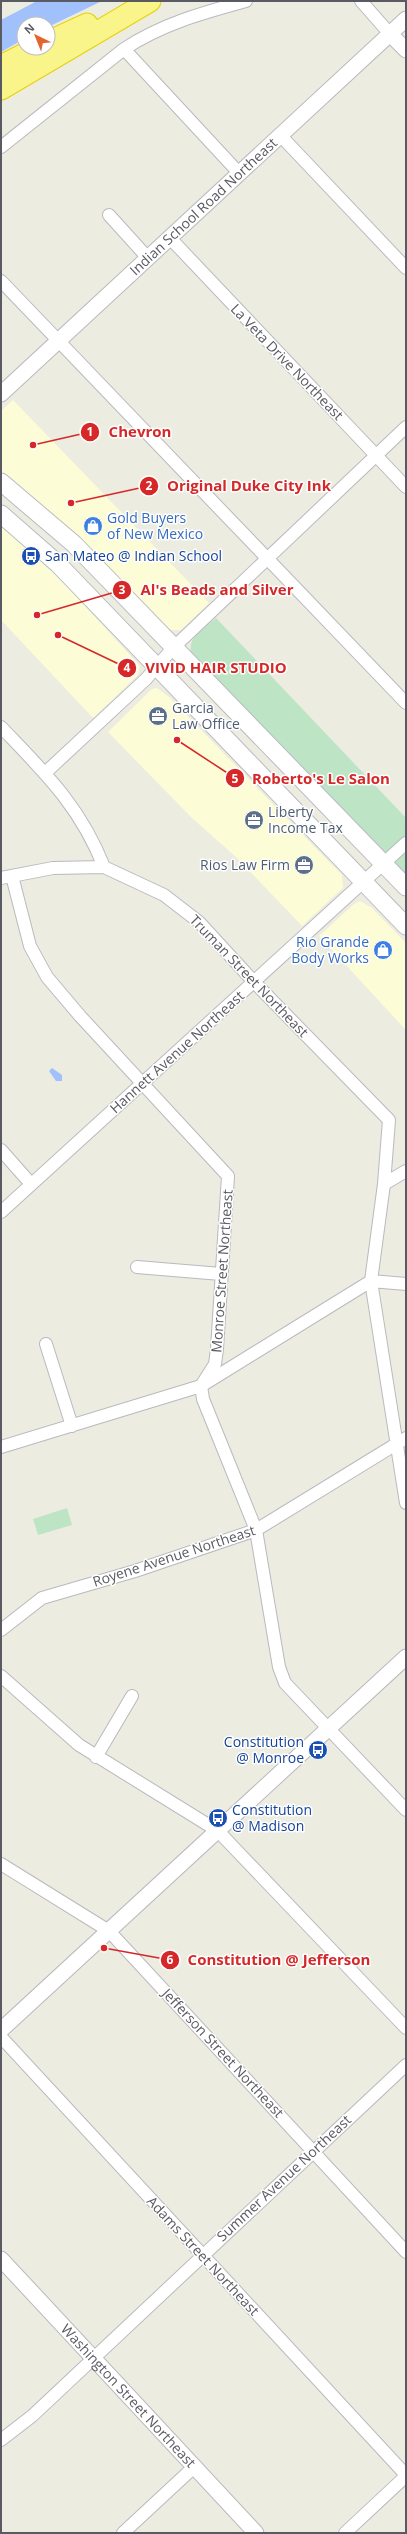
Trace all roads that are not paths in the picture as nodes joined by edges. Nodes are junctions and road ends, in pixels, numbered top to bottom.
1 (143, 1) edge
2 (150, 1) edge
3 (246, 1) edge
4 (361, 1) edge
5 (406, 19) edge
6 (390, 34) junction
7 (56, 39) edge
8 (124, 49) junction
9 (406, 50) edge
10 (20, 56) edge
11 (1, 66) edge
12 (1, 89) edge
13 (280, 135) junction
14 (1, 147) edge
15 (239, 173) junction
16 (109, 215) dead end
17 (169, 237) junction
18 (147, 257) junction
19 (406, 268) edge
20 (1, 281) edge
21 (57, 341) junction
22 (1, 394) edge
23 (406, 427) edge
24 (376, 456) junction
25 (1, 482) edge
26 (406, 487) edge
27 (1, 514) edge
28 (268, 559) junction
29 (173, 648) junction
30 (156, 669) junction
31 (406, 704) edge
32 (1, 726) edge
33 (46, 773) junction
34 (406, 843) edge
35 (384, 864) junction
36 (104, 866) junction
37 (6, 877) edge
38 (364, 882) junction
39 (406, 887) edge
40 (406, 926) edge
41 (254, 982) junction
42 (144, 1082) junction
43 (1, 1150) edge
44 (406, 1170) edge
45 (31, 1184) junction
46 (384, 1184) junction
47 (1, 1212) edge
48 (137, 1267) dead end
49 (221, 1274) junction
50 (371, 1281) junction
51 (406, 1284) edge
52 (46, 1344) dead end
53 (200, 1386) junction
54 (72, 1426) junction
55 (402, 1440) edge
56 (1, 1447) edge
57 (406, 1503) edge
58 (256, 1530) junction
59 (1, 1630) edge
60 (406, 1657) edge
61 (1, 1676) edge
62 (132, 1696) dead end
63 (330, 1729) junction
64 (96, 1757) junction
65 (406, 1810) edge
66 (218, 1831) junction
67 (1, 1864) edge
68 (109, 1931) junction
69 (406, 2028) edge
70 (1, 2030) edge
71 (1, 2037) edge
72 (406, 2065) edge
73 (313, 2151) junction
74 (406, 2252) edge
75 (203, 2255) junction
76 (1, 2259) edge
77 (93, 2358) junction
78 (1, 2440) edge
79 (194, 2467) junction
80 (406, 2475) edge
81 (123, 2533) edge
82 (256, 2533) edge
83 (345, 2533) edge

1 - 7 highway
2 - 12 highway
3 - 8 street
4 - 6 street
5 - 6 street, Indian School Road Northeast
6 - 9 street
6 - 13 street, Indian School Road Northeast
8 - 14 street
8 - 15 street
10 - 11 highway
13 - 15 street, Indian School Road Northeast
13 - 19 street
15 - 17 street, Indian School Road Northeast
16 - 18 street
17 - 18 street, Indian School Road Northeast
17 - 24 street, La Veta Drive Northeast
18 - 21 street, Indian School Road Northeast
20 - 21 street
21 - 22 street, Indian School Road Northeast
21 - 28 street
23 - 24 street
24 - 26 street, La Veta Drive Northeast
24 - 28 street
25 - 29 main road
27 - 30 main road
28 - 29 street
28 - 31 street
29 - 30 street
29 - 35 main road
30 - 33 street
30 - 38 main road
32 - 33 street
33 - 36 street
34 - 35 street, Hannett Avenue Northeast
35 - 38 street, Hannett Avenue Northeast
35 - 39 main road
36 - 37 street
36 - 41 street, Truman Street Northeast
37 - 42 street, Monroe Street Northeast
38 - 40 main road
38 - 41 street, Hannett Avenue Northeast
41 - 42 street, Hannett Avenue Northeast
41 - 46 street, Truman Street Northeast
42 - 45 street, Hannett Avenue Northeast
42 - 49 street, Monroe Street Northeast
43 - 45 street
44 - 46 street
45 - 47 street, Hannett Avenue Northeast
46 - 50 street, Truman Street Northeast
48 - 49 street
49 - 53 street, Monroe Street Northeast
50 - 51 street
50 - 53 street
50 - 55 street, Truman Street Northeast
52 - 54 street
53 - 54 street
53 - 58 street
54 - 56 street
55 - 57 street, Truman Street Northeast
55 - 58 street, Royene Avenue Northeast
58 - 59 street, Royene Avenue Northeast
58 - 63 street
60 - 63 street
61 - 64 street
62 - 64 street
63 - 65 street
63 - 66 street
64 - 66 street
66 - 68 street
66 - 69 street
67 - 68 street, Jefferson Street Northeast
68 - 70 street
68 - 73 street, Jefferson Street Northeast
71 - 75 street, Adams Street Northeast
72 - 73 street, Summer Avenue Northeast
73 - 74 street, Jefferson Street Northeast
73 - 75 street, Summer Avenue Northeast
75 - 77 street, Summer Avenue Northeast
75 - 80 street, Adams Street Northeast
76 - 77 street, Washington Street Northeast
77 - 78 street, Summer Avenue Northeast
77 - 79 street, Washington Street Northeast
79 - 81 street
79 - 82 street, Washington Street Northeast
80 - 83 street

